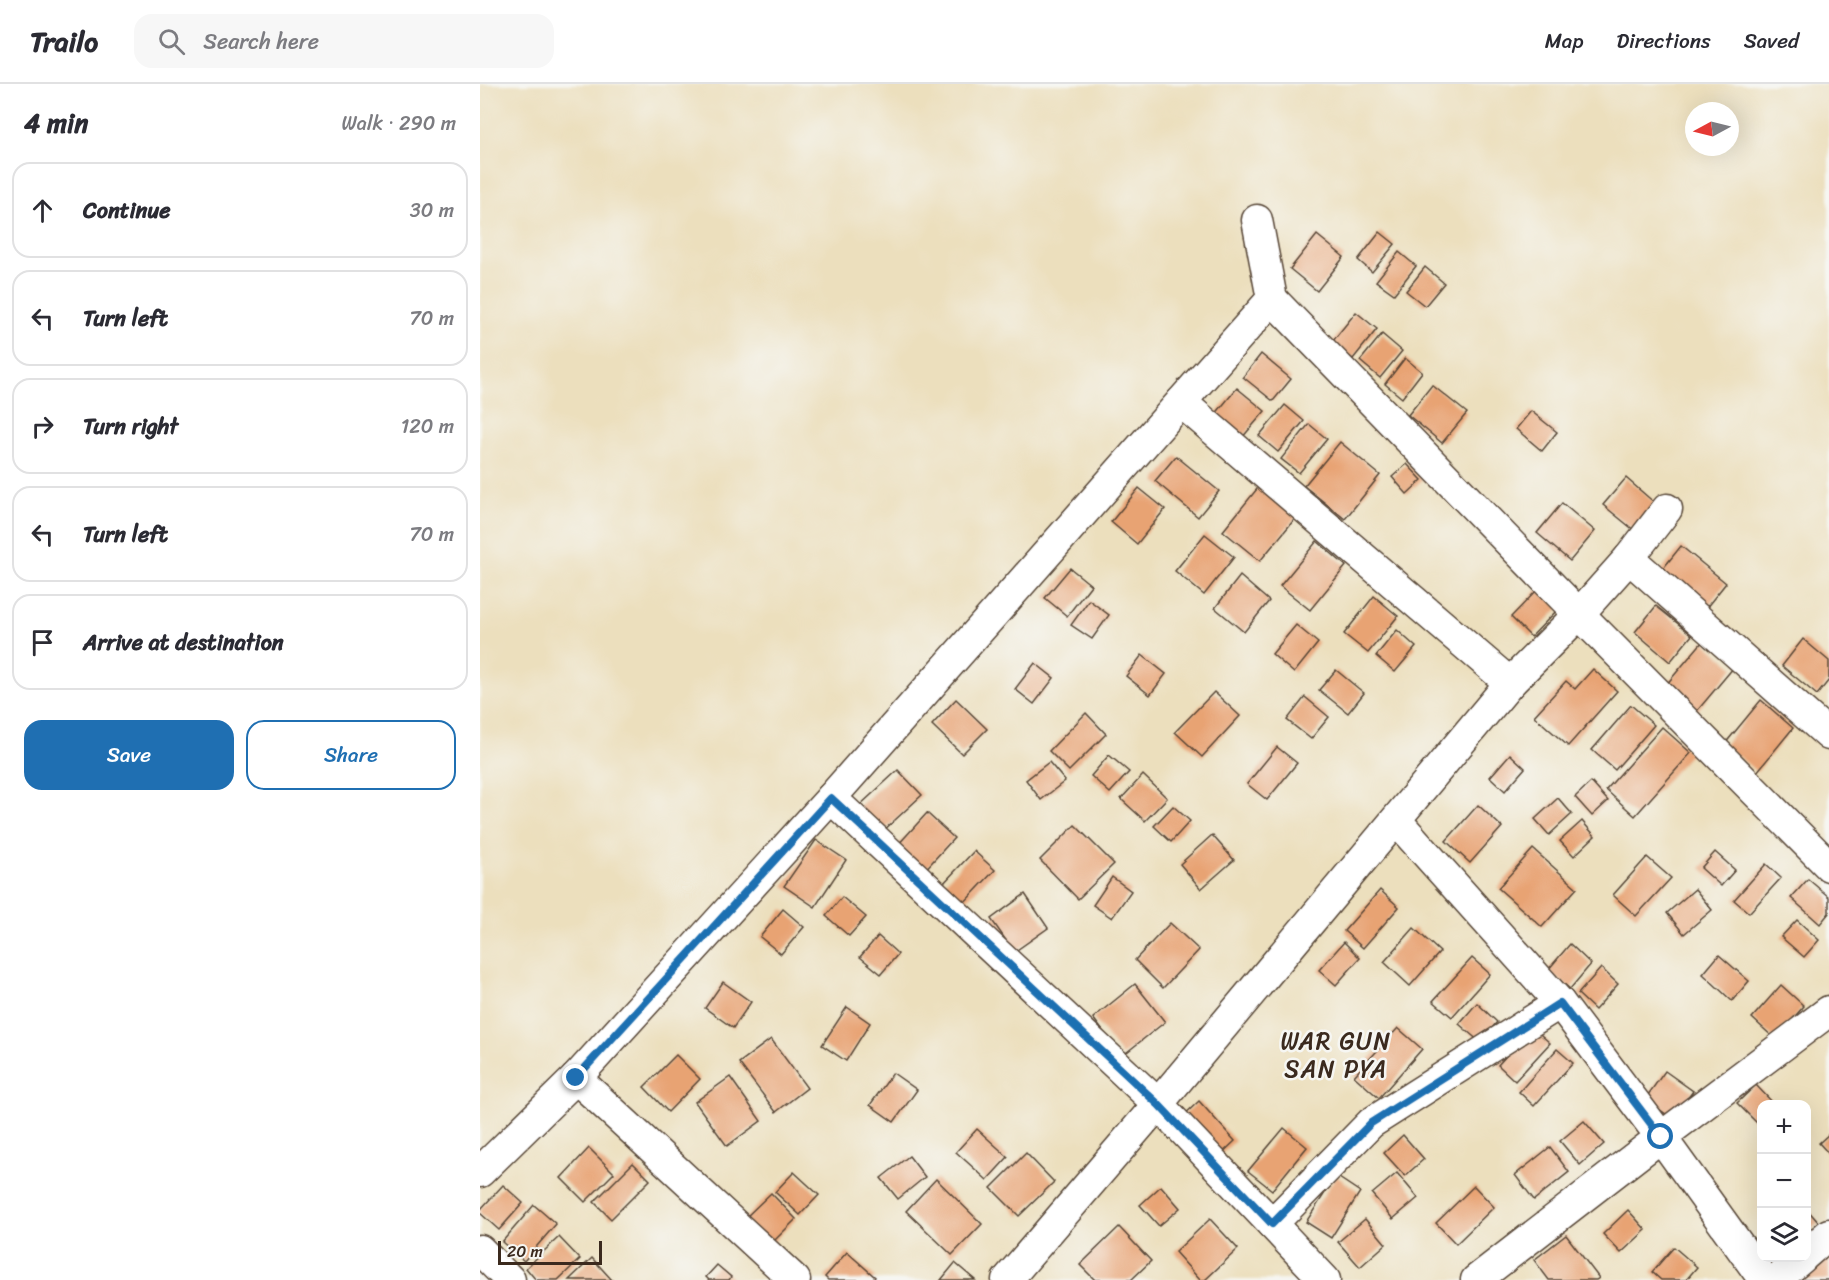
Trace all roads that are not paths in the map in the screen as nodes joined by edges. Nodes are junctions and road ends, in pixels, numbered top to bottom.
1 (1257, 220) dead end
2 (1272, 299) junction
3 (1181, 402) junction
4 (1667, 509) dead end
5 (1629, 558) junction
6 (1579, 614) junction
7 (1510, 683) junction
8 (1829, 735) edge
9 (831, 798) junction
10 (1396, 820) junction
11 (1829, 866) edge
12 (1560, 1003) junction
13 (1829, 1011) edge
14 (576, 1078) junction
15 (1158, 1104) junction
16 (1661, 1137) junction
17 (480, 1172) edge
18 (1272, 1224) junction
19 (1829, 1234) edge
20 (480, 1250) edge
21 (1811, 1250) edge
22 (1796, 1262) edge
23 (510, 1280) edge
24 (795, 1280) edge
25 (1007, 1280) edge
26 (1325, 1280) edge
27 (1476, 1280) edge
28 (1764, 1280) edge
29 (1776, 1280) edge

1 - 2 street
2 - 3 street
2 - 6 street
3 - 7 street
3 - 9 street
4 - 5 street
5 - 6 street
5 - 8 street
6 - 7 street
6 - 11 street
7 - 10 street
9 - 14 street
9 - 15 street
10 - 12 street
10 - 15 street
12 - 16 street
12 - 18 street
13 - 16 street
14 - 17 street
14 - 24 street
15 - 18 street
15 - 25 street
16 - 27 street
16 - 28 street
18 - 26 street
19 - 21 street
20 - 23 street
22 - 29 street

